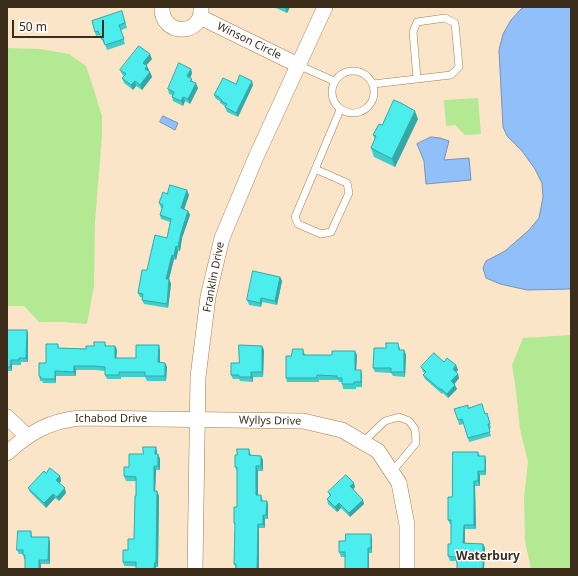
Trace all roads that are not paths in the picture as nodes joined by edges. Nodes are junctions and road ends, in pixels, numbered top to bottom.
1 (162, 7) edge
2 (325, 7) edge
3 (200, 12) edge
4 (298, 64) junction
5 (418, 78) junction
6 (334, 81) junction
7 (373, 84) junction
8 (340, 110) junction
9 (315, 169) junction
10 (7, 417) edge
11 (198, 421) junction
12 (27, 436) junction
13 (363, 442) junction
14 (7, 453) edge
15 (392, 472) junction
16 (195, 569) edge
17 (407, 569) edge

1 - 3 street, Winson Circle
2 - 4 street, Franklin Drive
3 - 4 street, Winson Circle
4 - 6 lane
4 - 11 street, Franklin Drive
5 - 5 lane
5 - 7 lane
6 - 7 lane
6 - 8 lane
7 - 8 lane
8 - 9 lane
9 - 9 lane
10 - 12 street
11 - 12 street, Ichabod Drive
11 - 13 street, Wyllys Drive
11 - 16 street, Franklin Drive
12 - 14 street, Ichabod Drive
13 - 15 street, Wyllys Drive
13 - 15 lane
15 - 17 street, Wyllys Drive

